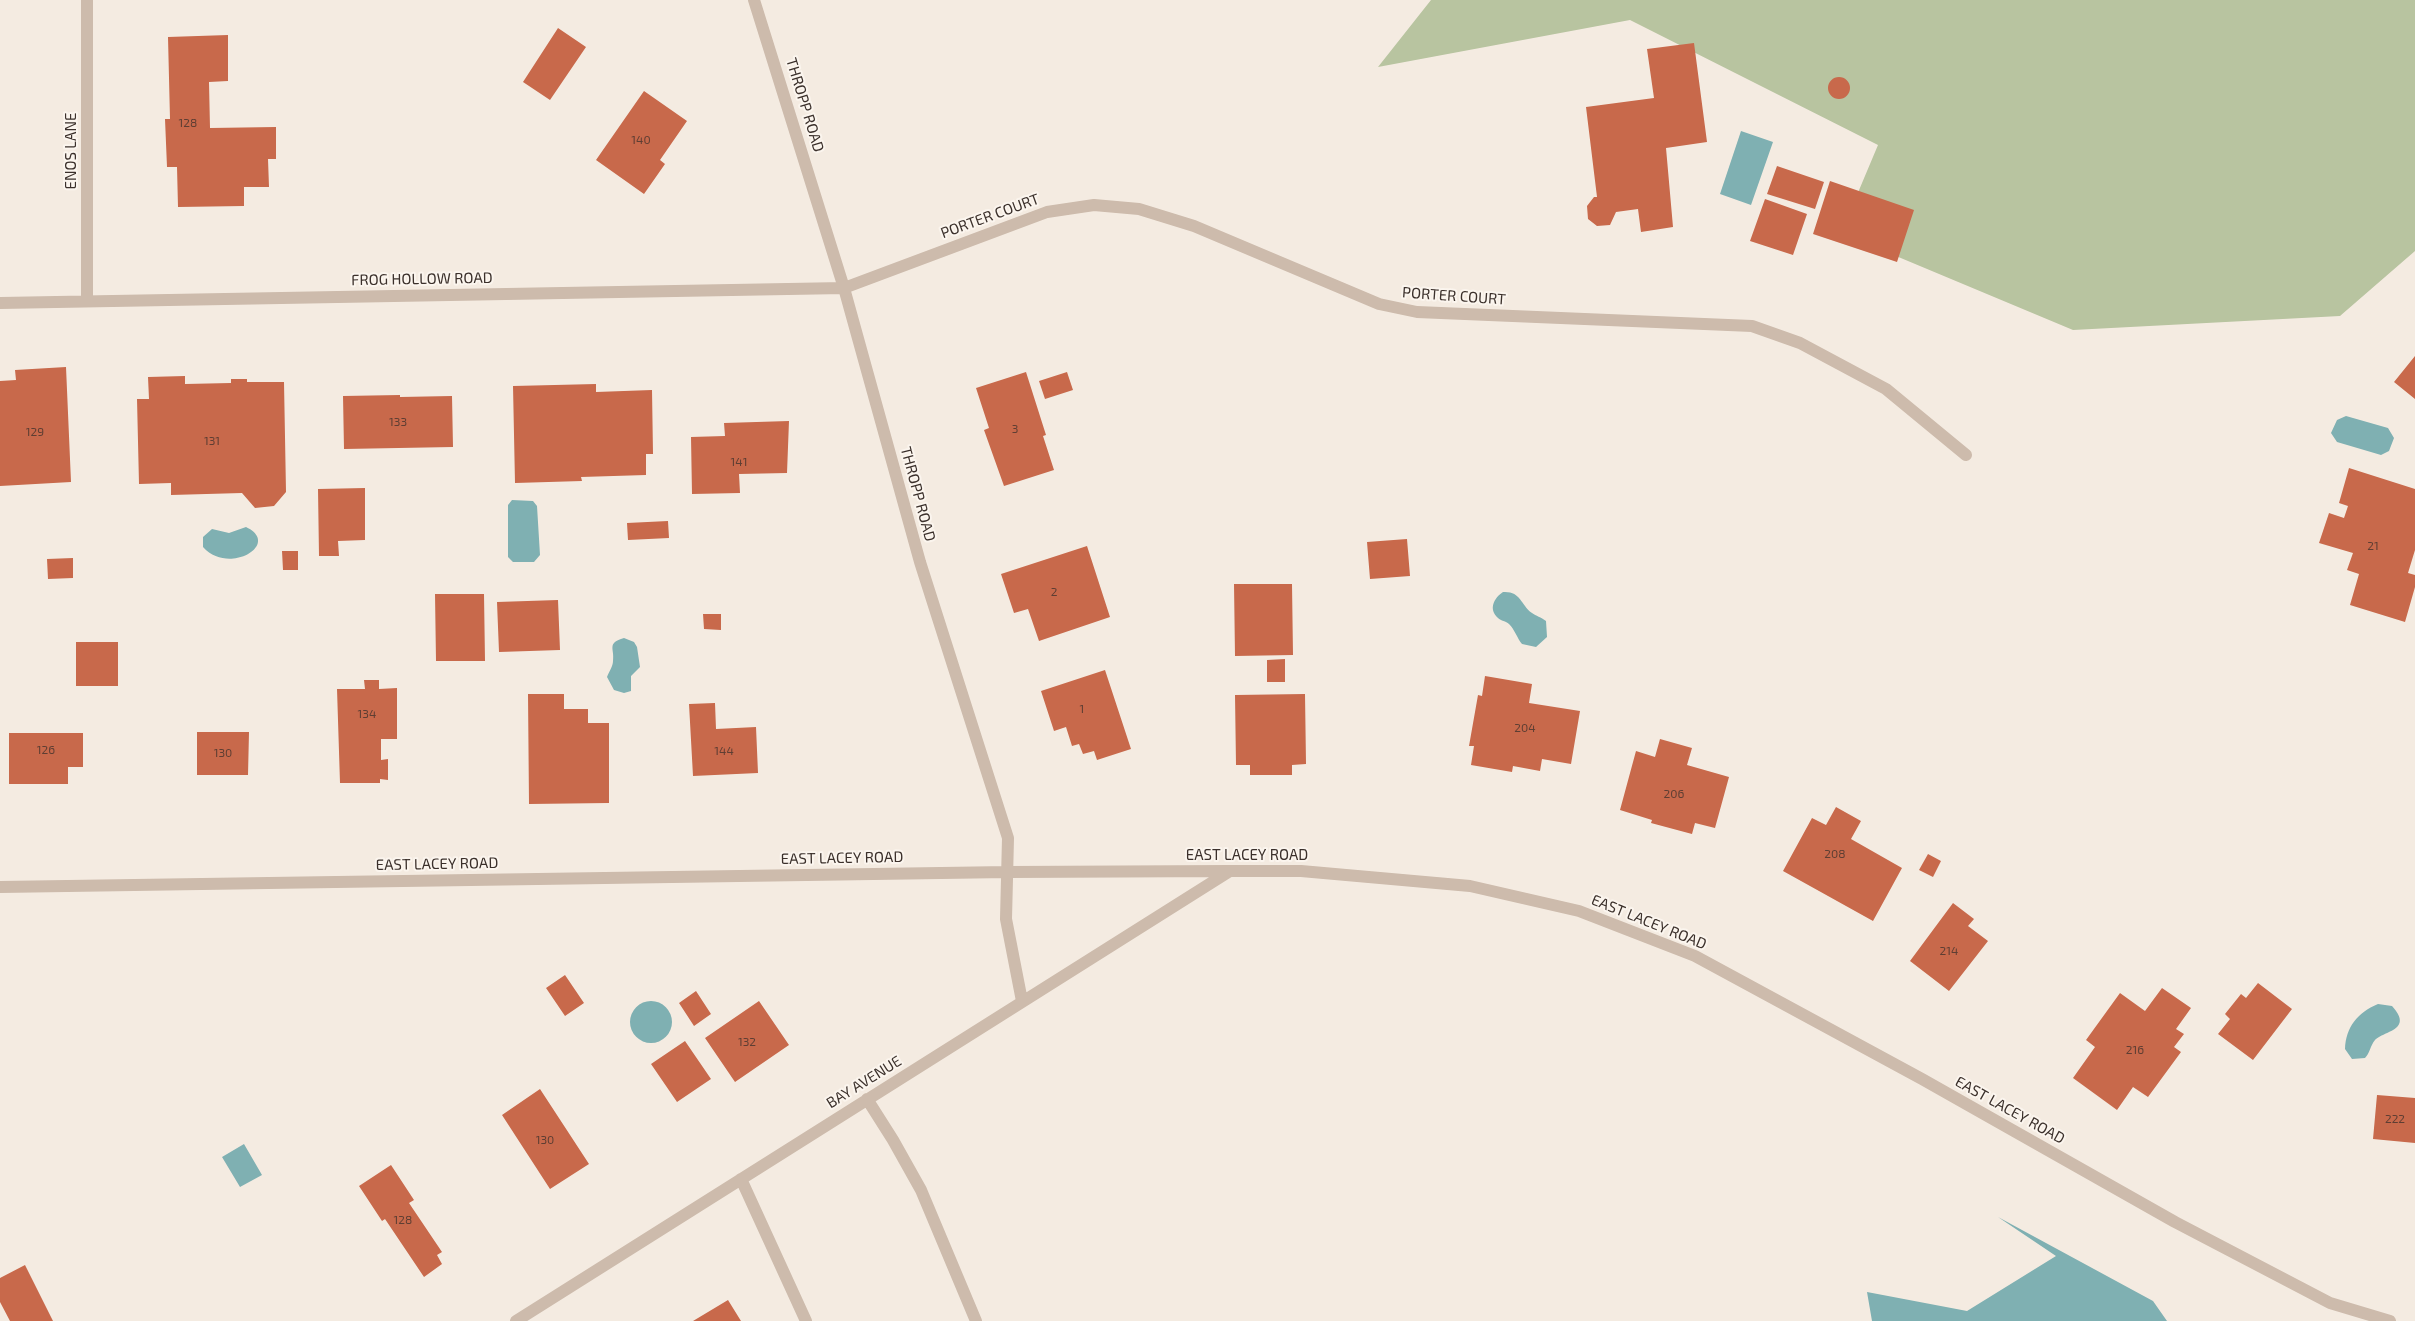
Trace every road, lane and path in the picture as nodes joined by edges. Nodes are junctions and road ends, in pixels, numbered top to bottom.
1 (87, 0) edge
2 (754, 0) edge
3 (844, 288) junction
4 (87, 302) junction
5 (0, 303) edge
6 (1966, 454) dead end
7 (1230, 871) junction
8 (1008, 872) junction
9 (0, 888) edge
10 (1022, 1001) junction
11 (867, 1099) junction
12 (741, 1179) junction
13 (516, 1321) edge
14 (806, 1321) edge
15 (976, 1321) edge
16 (2390, 1321) edge

1 - 4 street, ENOS LANE
2 - 3 street, THROPP ROAD
3 - 4 street, FROG HOLLOW ROAD
3 - 6 street, PORTER COURT
3 - 8 street, THROPP ROAD
4 - 5 street, FROG HOLLOW ROAD
7 - 8 street, EAST LACEY ROAD
7 - 10 street, BAY AVENUE
7 - 16 street, EAST LACEY ROAD
8 - 9 street, EAST LACEY ROAD
8 - 10 street, THROPP ROAD
10 - 11 street, BAY AVENUE
11 - 12 street, BAY AVENUE
11 - 15 street
12 - 13 street, BAY AVENUE
12 - 14 street

